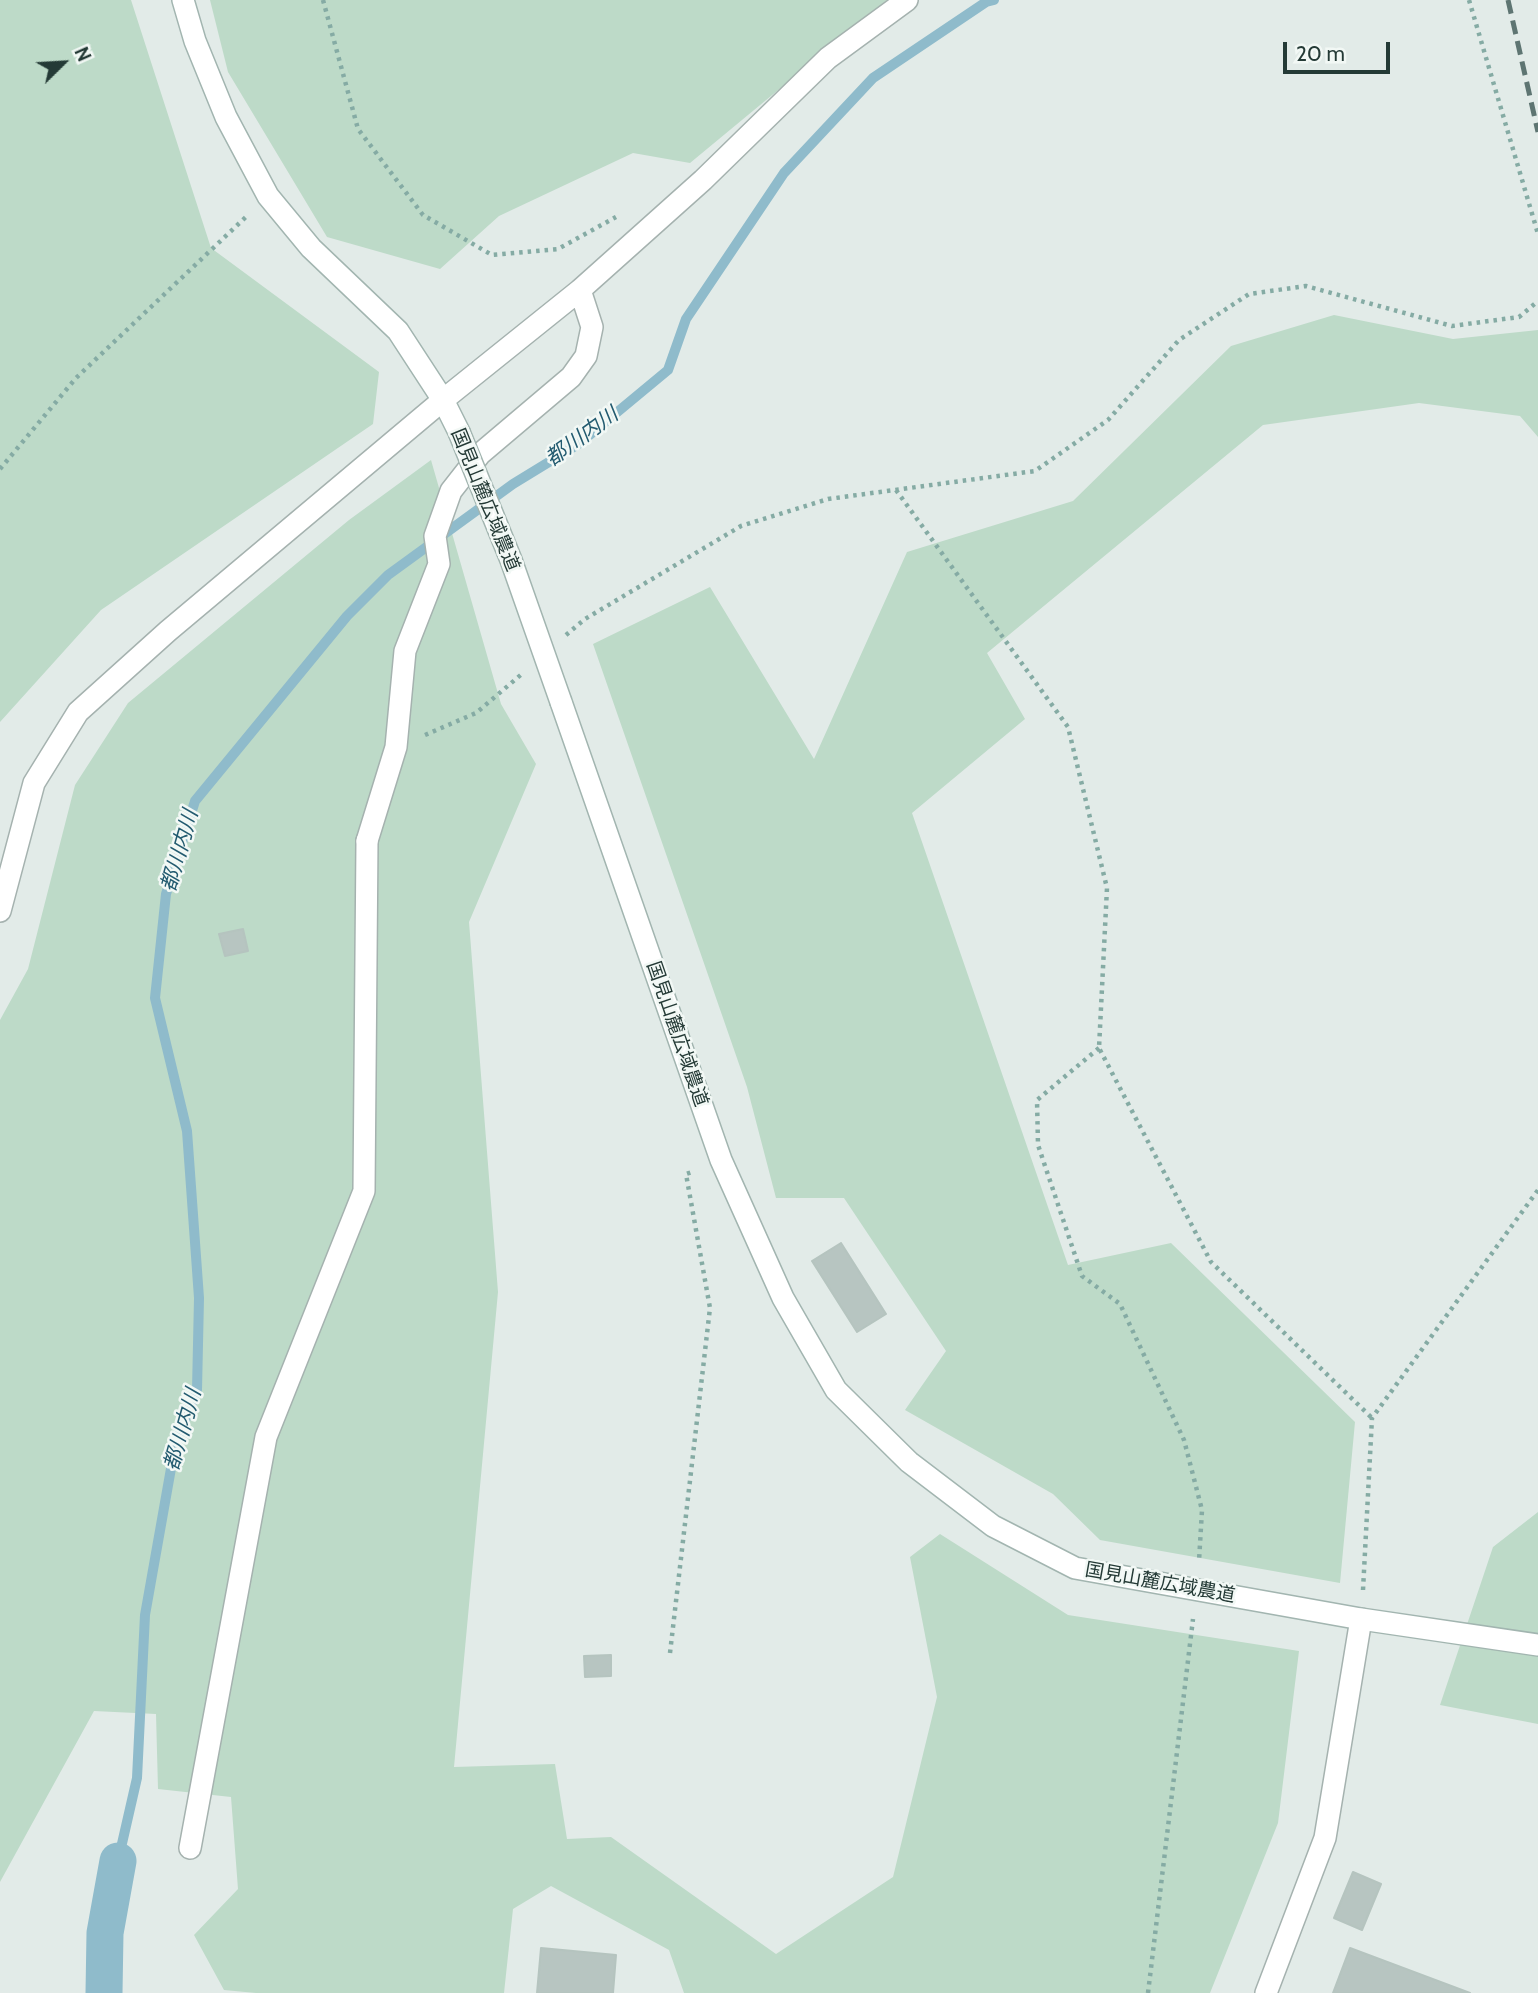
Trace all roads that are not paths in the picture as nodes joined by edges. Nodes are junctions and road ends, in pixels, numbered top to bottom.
1 (183, 0) edge
2 (907, 0) edge
3 (580, 290) junction
4 (443, 400) junction
5 (0, 911) edge
6 (1361, 1619) junction
7 (1538, 1645) edge
8 (190, 1848) dead end
9 (1266, 1993) edge

1 - 4 street, 国見山麓広域農道
2 - 3 street
3 - 4 street
3 - 8 street
4 - 5 street
4 - 6 street, 国見山麓広域農道, bridge
6 - 7 street, 国見山麓広域農道
6 - 9 street

